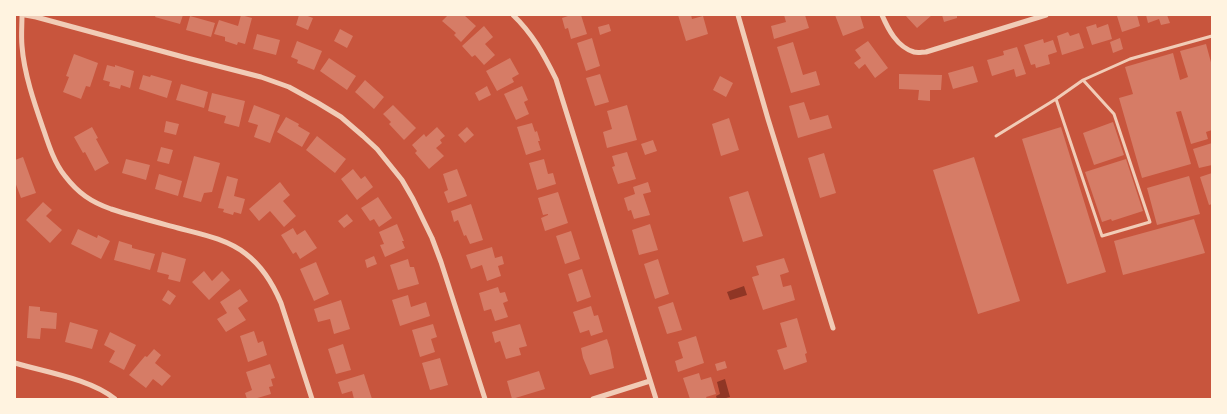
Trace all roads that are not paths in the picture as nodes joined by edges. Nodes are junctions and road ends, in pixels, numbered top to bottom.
1 (24, 15) edge
2 (513, 15) edge
3 (738, 15) edge
4 (882, 15) edge
5 (1046, 15) edge
6 (1212, 37) edge
7 (1083, 80) junction
8 (1056, 99) junction
9 (996, 136) dead end
10 (833, 328) dead end
11 (15, 363) edge
12 (650, 381) junction
13 (115, 399) edge
14 (312, 399) edge
15 (485, 399) edge
16 (593, 399) edge
17 (656, 399) edge

1 - 14 street
1 - 15 street
2 - 12 street
3 - 10 street
4 - 5 street
6 - 7 lane
7 - 8 lane
7 - 8 lane
8 - 9 lane
11 - 13 street
12 - 16 street
12 - 17 street

